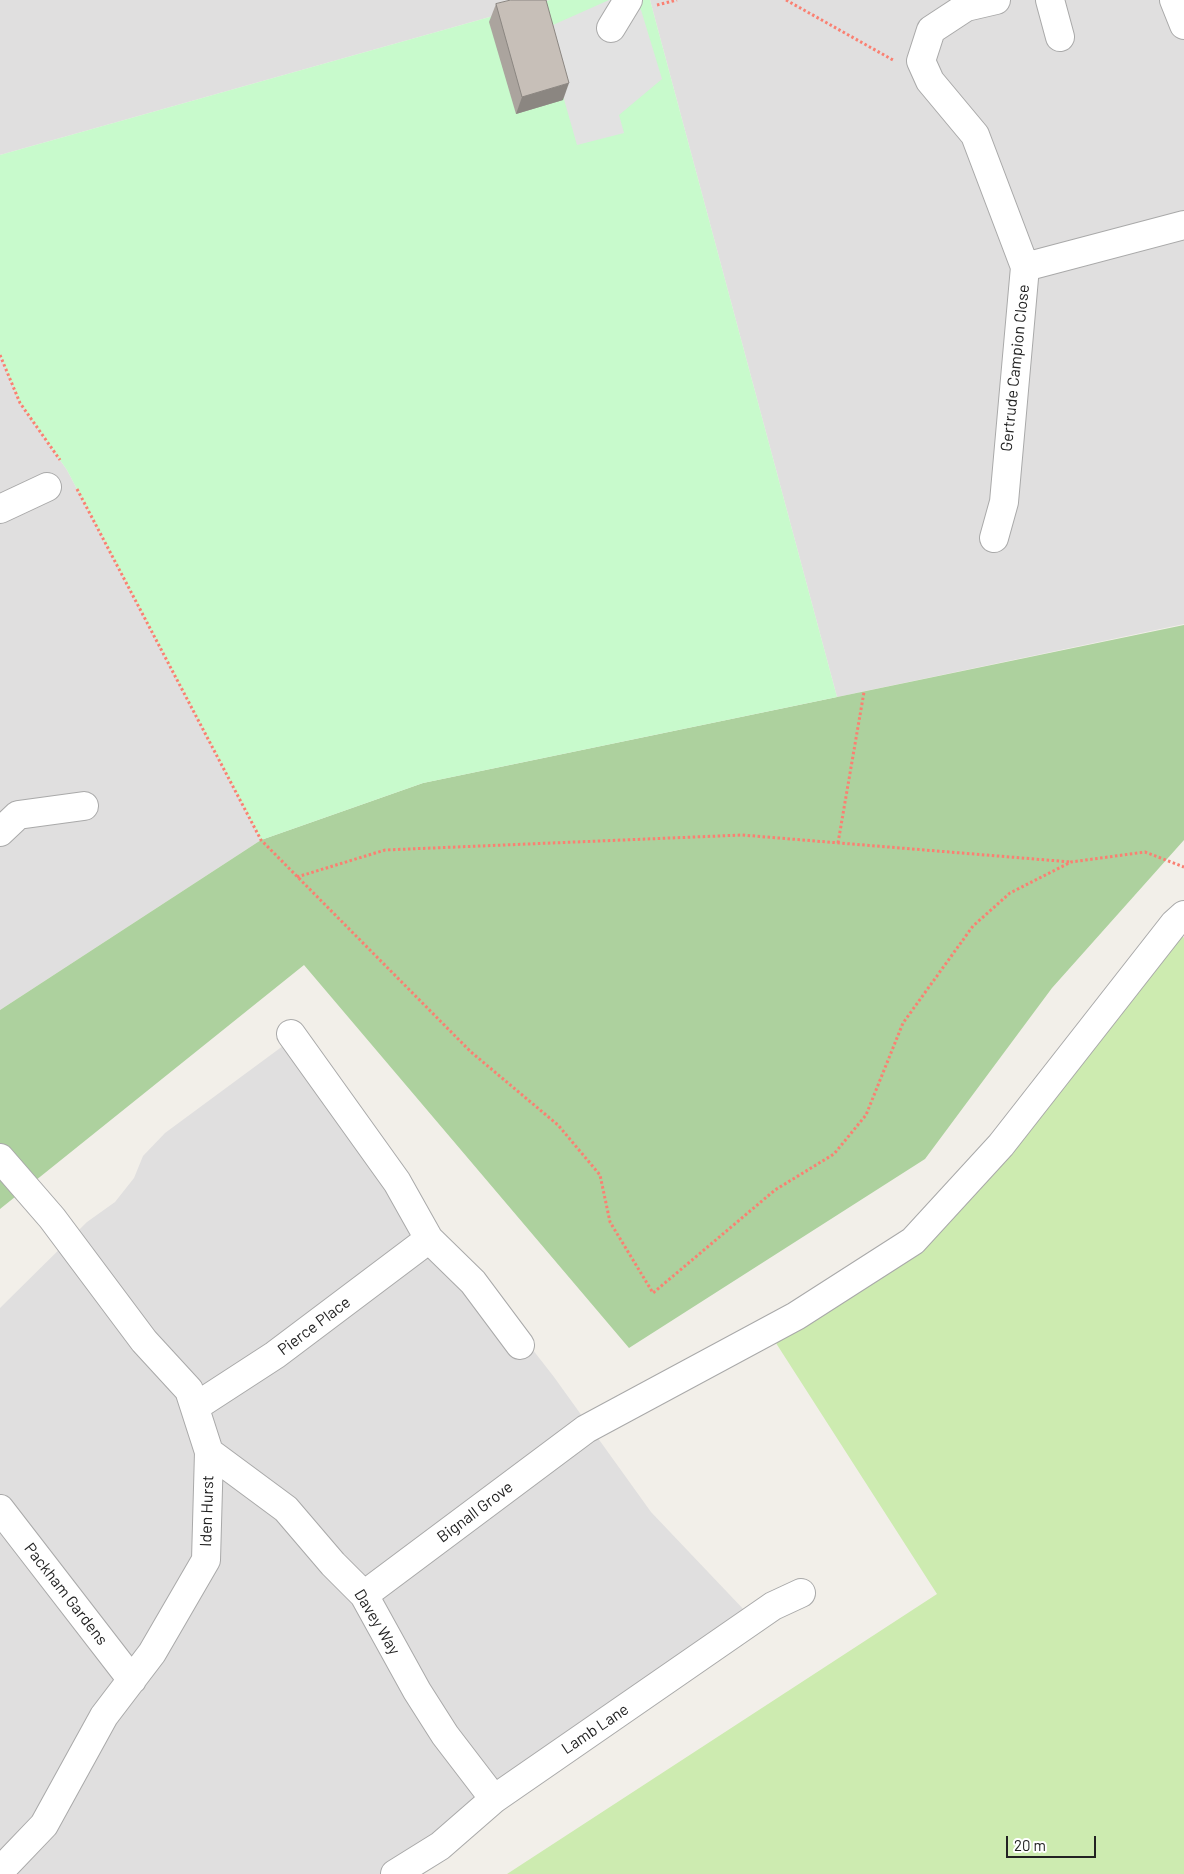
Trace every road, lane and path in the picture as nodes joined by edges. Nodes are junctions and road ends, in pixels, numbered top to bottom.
1 (628, 0) edge
2 (650, 0) edge
3 (677, 0) edge
4 (786, 0) edge
5 (996, 0) edge
6 (1050, 0) edge
7 (1174, 0) edge
8 (1184, 25) edge
9 (611, 28) dead end
10 (1060, 36) dead end
11 (930, 81) junction
12 (1184, 225) edge
13 (1025, 267) junction
14 (0, 355) edge
15 (62, 463) dead end
16 (47, 487) dead end
17 (76, 488) dead end
18 (0, 509) edge
19 (994, 538) dead end
20 (864, 692) dead end
21 (84, 806) dead end
22 (0, 832) edge
23 (838, 843) junction
24 (1071, 862) junction
25 (1184, 867) edge
26 (297, 877) junction
27 (1184, 915) edge
28 (291, 1034) dead end
29 (0, 1158) edge
30 (429, 1239) junction
31 (520, 1345) dead end
32 (194, 1407) junction
33 (209, 1452) junction
34 (0, 1509) edge
35 (801, 1593) dead end
36 (364, 1595) junction
37 (132, 1680) junction
38 (494, 1799) junction
39 (0, 1871) edge
40 (395, 1874) edge

1 - 9 street
2 - 3 path
4 - 11 path
5 - 11 street, Gertrude Campion Close
6 - 10 street
7 - 8 street
11 - 13 street, Gertrude Campion Close
12 - 13 street, Gertrude Campion Close
13 - 19 street, Gertrude Campion Close
14 - 15 path
16 - 18 street
17 - 26 path
20 - 23 path
21 - 22 street
23 - 24 path
23 - 26 path
24 - 25 path
24 - 26 path
27 - 36 street, Bignall Grove
28 - 30 street
29 - 32 street, Iden Hurst
30 - 31 street
30 - 32 street, Pierce Place
32 - 33 street, Iden Hurst
33 - 36 street, Davey Way
33 - 37 street, Iden Hurst
34 - 37 street, Packham Gardens
35 - 38 street, Lamb Lane
36 - 38 street, Davey Way
37 - 39 street, Iden Hurst
38 - 40 street, Lamb Lane

